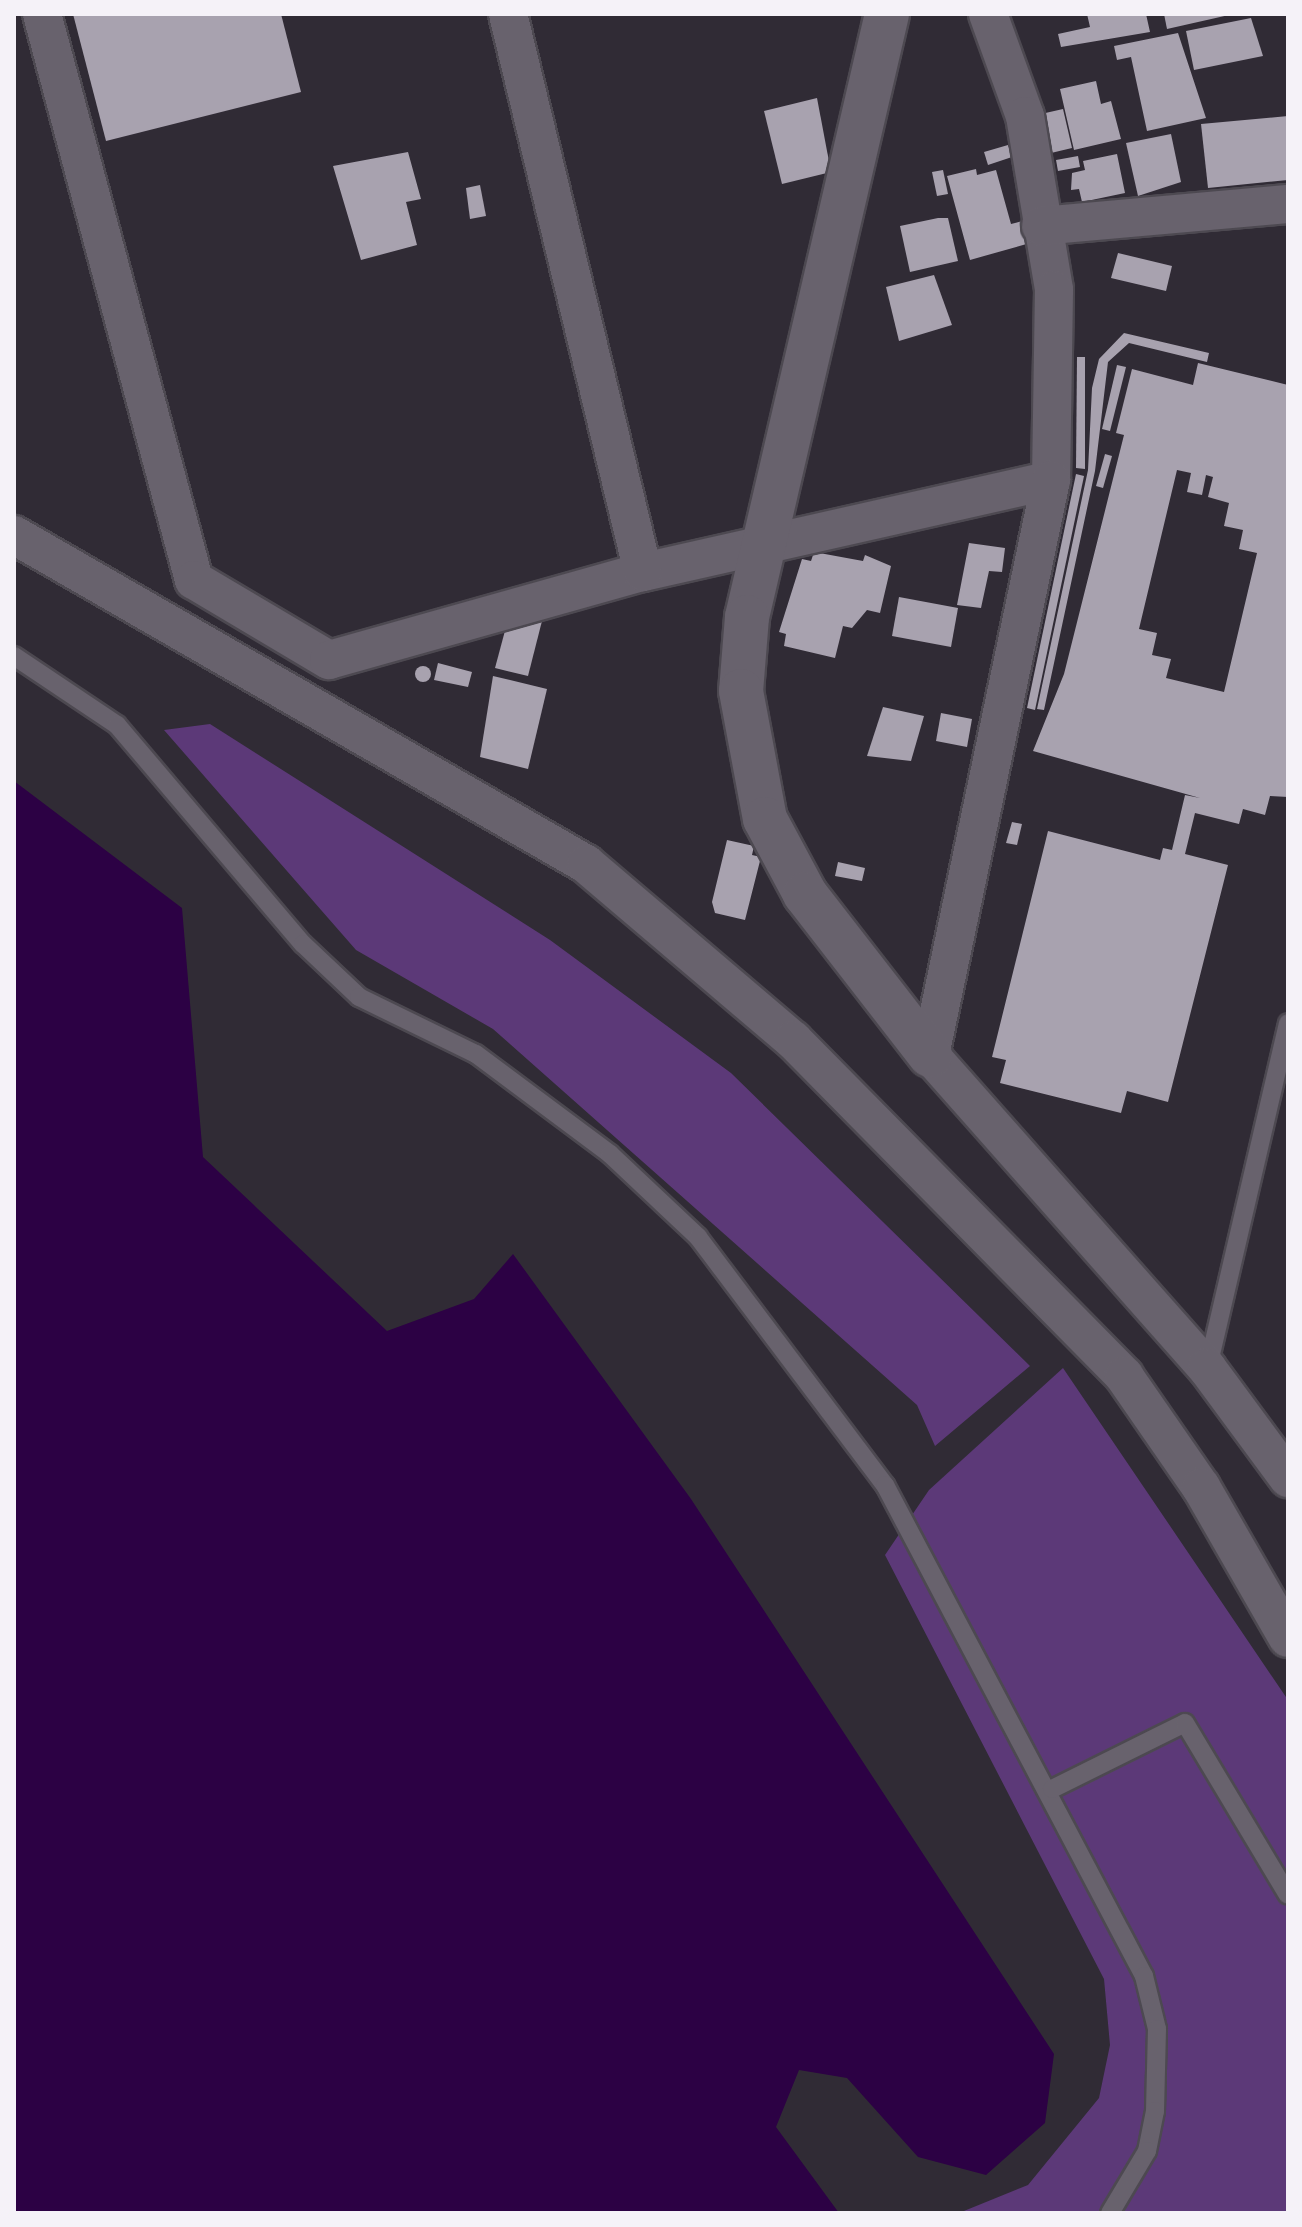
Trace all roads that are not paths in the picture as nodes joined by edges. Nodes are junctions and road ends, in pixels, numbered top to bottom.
1 (42, 14) edge
2 (508, 14) edge
3 (887, 14) edge
4 (988, 14) edge
5 (1288, 204) edge
6 (1041, 226) junction
7 (1051, 480) junction
8 (14, 535) edge
9 (766, 545) junction
10 (643, 572) junction
11 (14, 656) edge
12 (1288, 1023) edge
13 (930, 1055) junction
14 (1207, 1368) junction
15 (1288, 1478) edge
16 (1288, 1638) edge
17 (1052, 1789) junction
18 (1288, 1895) edge
19 (1110, 2213) edge

1 - 10 street
2 - 10 street
3 - 9 street
4 - 6 street
5 - 6 street
6 - 7 street
7 - 9 street
7 - 13 street
8 - 16 street
9 - 10 street
9 - 13 street
11 - 17 lane
12 - 14 lane
13 - 14 street
14 - 15 street
17 - 18 lane
17 - 19 lane

